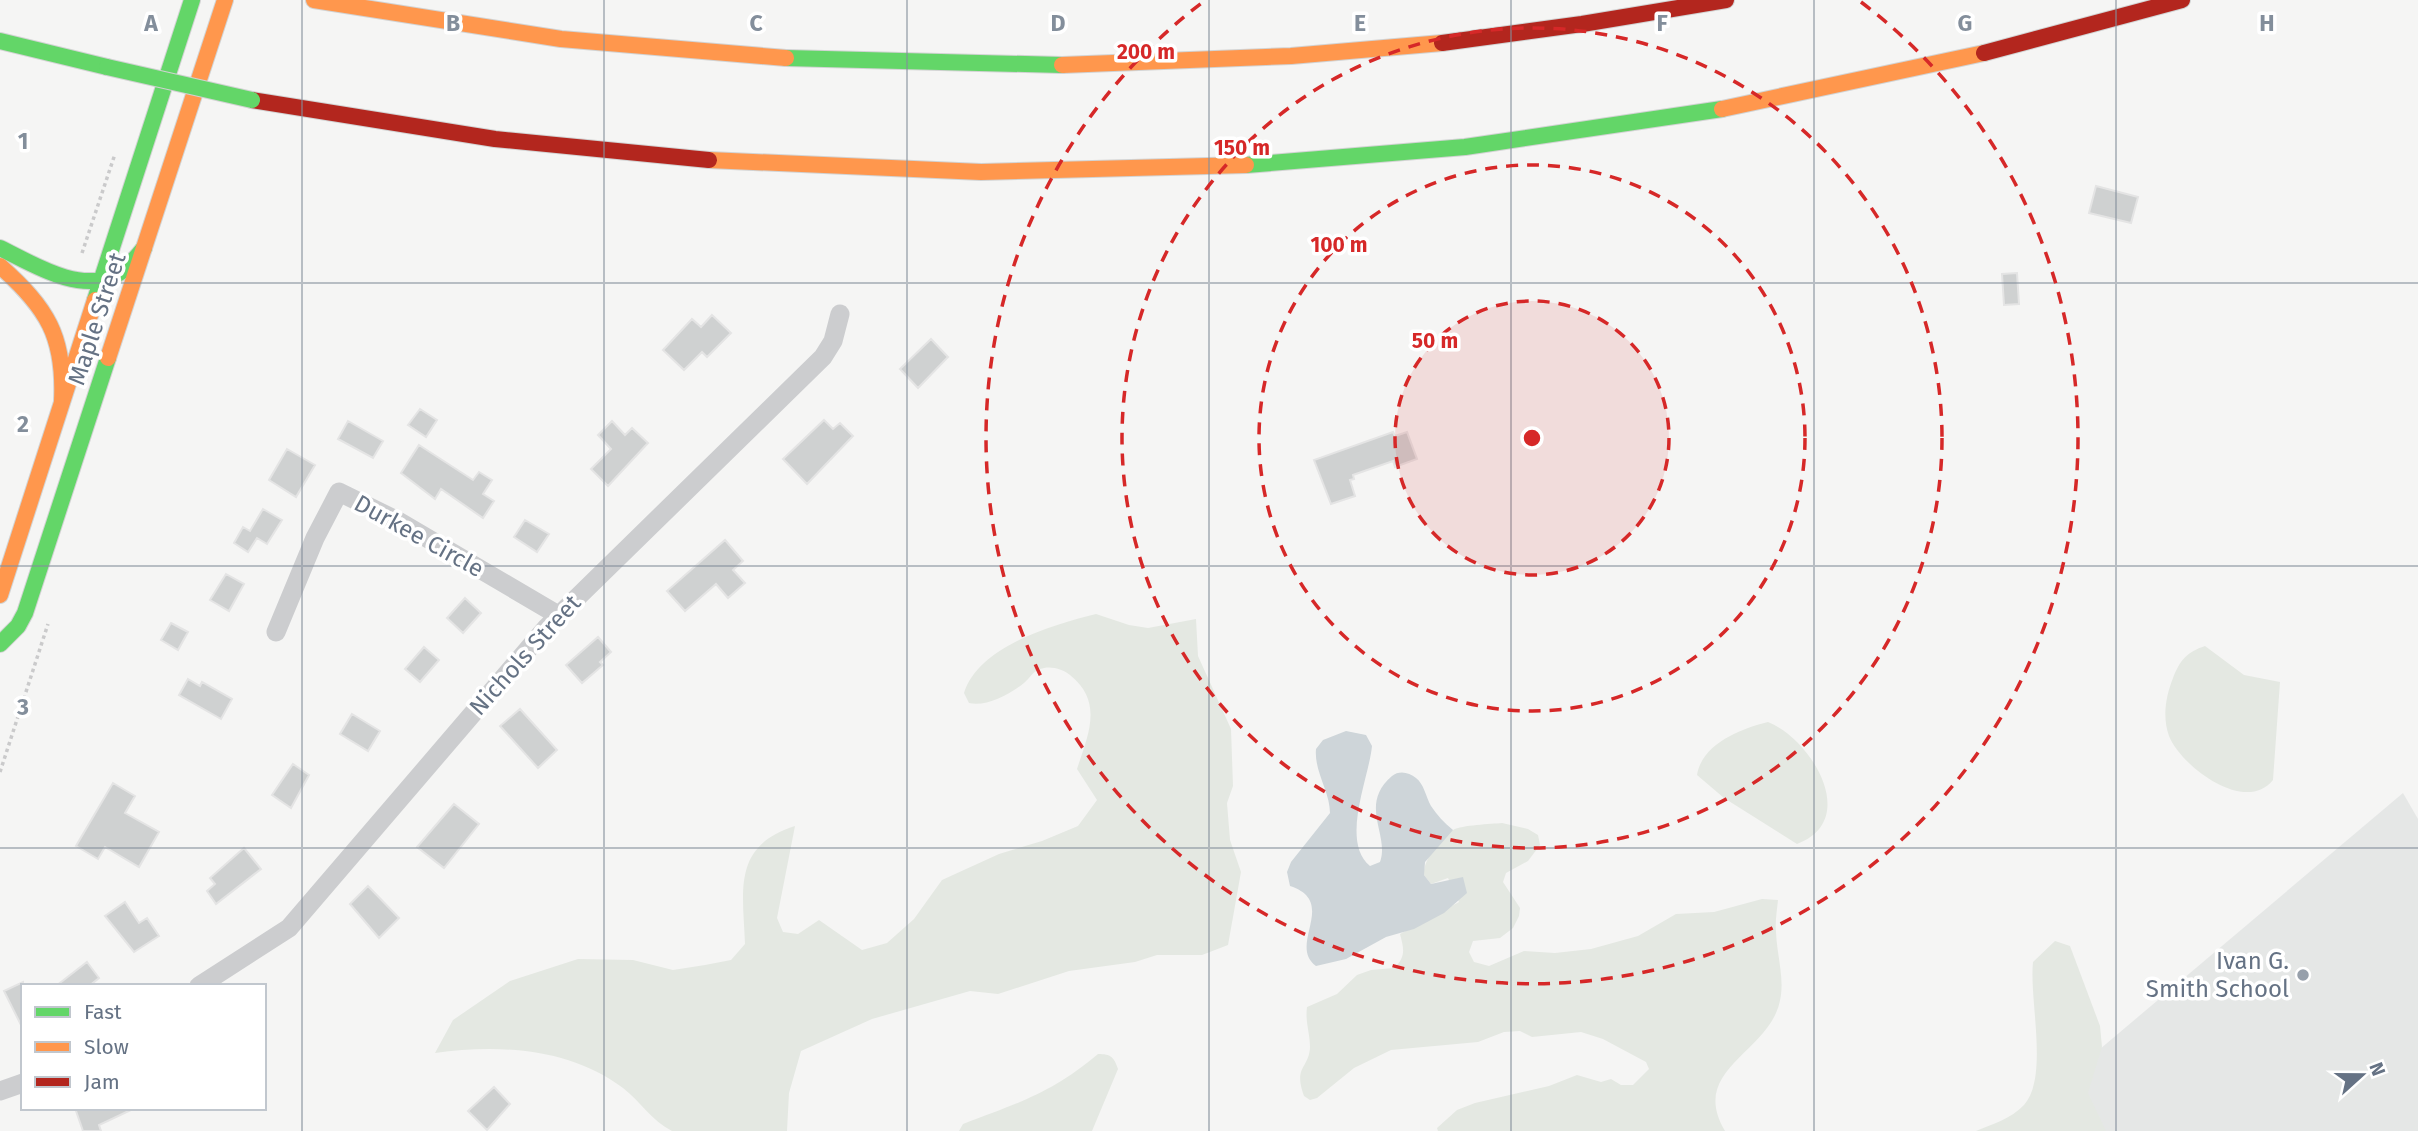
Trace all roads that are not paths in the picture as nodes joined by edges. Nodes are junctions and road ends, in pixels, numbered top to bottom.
1 (192, 0) edge
2 (225, 0) edge
3 (314, 0) edge
4 (1727, 0) edge
5 (2182, 0) edge
6 (0, 41) edge
7 (0, 248) edge
8 (144, 248) junction
9 (0, 266) edge
10 (101, 280) junction
11 (840, 314) dead end
12 (62, 401) junction
13 (0, 595) edge
14 (558, 615) junction
15 (276, 632) dead end
16 (0, 644) edge
17 (202, 984) edge
18 (21, 1084) edge
19 (0, 1091) edge

1 - 10 main road, Maple Street
2 - 8 main road, Maple Street
3 - 4 main road
5 - 6 main road, bridge
7 - 10 main road
8 - 10 main road
8 - 16 main road, Maple Street
9 - 12 main road
10 - 12 main road, Maple Street
11 - 14 street, Nichols Street
12 - 13 main road, Maple Street
14 - 15 street, Durkee Circle
14 - 17 street, Nichols Street
18 - 19 street

